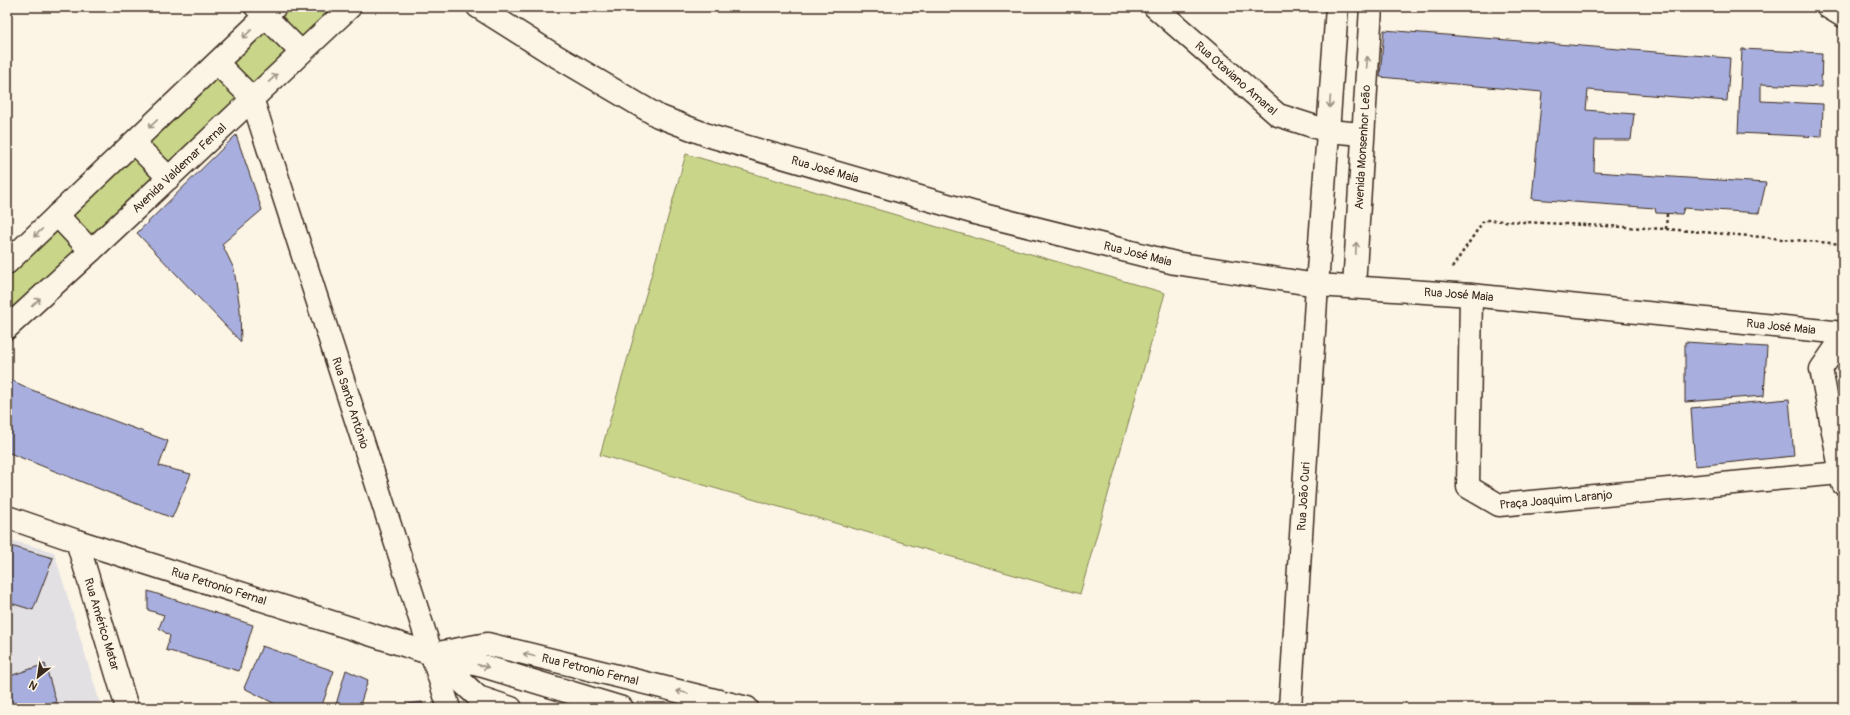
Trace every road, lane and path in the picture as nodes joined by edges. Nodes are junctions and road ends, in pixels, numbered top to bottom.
1 (350, 7) edge
2 (478, 7) edge
3 (1155, 7) edge
4 (1337, 7) edge
5 (1371, 7) edge
6 (1828, 7) edge
7 (265, 10) edge
8 (1843, 16) edge
9 (301, 52) junction
10 (217, 63) junction
11 (252, 98) junction
12 (1328, 131) junction
13 (1362, 134) junction
14 (134, 143) junction
15 (169, 178) junction
16 (1667, 214) dead end
17 (57, 216) junction
18 (1666, 228) junction
19 (1843, 244) edge
20 (91, 251) junction
21 (7, 263) edge
22 (1317, 284) junction
23 (1354, 287) junction
24 (1435, 292) junction
25 (1471, 295) junction
26 (9, 322) edge
27 (1843, 333) edge
28 (1843, 337) edge
29 (1841, 479) edge
30 (7, 517) edge
31 (76, 541) junction
32 (432, 654) junction
33 (127, 708) edge
34 (449, 708) edge
35 (511, 708) edge
36 (622, 708) edge
37 (747, 708) edge
38 (1290, 708) edge

1 - 9 street, Avenida Valdemar Fernal
2 - 22 street, Rua José Maia
3 - 12 street, Rua Otaviano Amaral
4 -> 12 street
13 -> 5 street, Avenida Monsenhor Leão
6 - 8 street
7 - 9 street
7 -> 10 street
11 -> 9 street, Avenida Valdemar Fernal
10 - 11 street
10 -> 14 street
11 - 15 street, Avenida Valdemar Fernal
11 - 32 street, Rua Santo Antônio
12 - 13 street, Rua Otaviano Amaral
12 - 22 street
23 -> 13 street, Avenida Monsenhor Leão
14 - 15 street
14 - 17 street
15 - 20 street, Avenida Valdemar Fernal
16 - 18 path
17 - 20 street
17 -> 21 street
18 - 19 path
18 - 24 path
26 -> 20 street, Avenida Valdemar Fernal
22 - 23 street, Rua José Maia
22 - 38 street, Rua João Curi
23 - 24 street, Rua José Maia
24 - 25 street, Rua José Maia
25 - 27 street, Rua José Maia
25 - 29 street, Praça Joaquim Laranjo
28 - 29 street
30 - 31 street, Rua Petronio Fernal
31 - 32 street, Rua Petronio Fernal
31 - 33 street, Rua Américo Matar
32 - 34 street, Rua Santo Antônio
32 - 35 street, Rua Petronio Fernal
32 -> 36 street, Rua Petronio Fernal
37 -> 32 street, Rua Petronio Fernal

